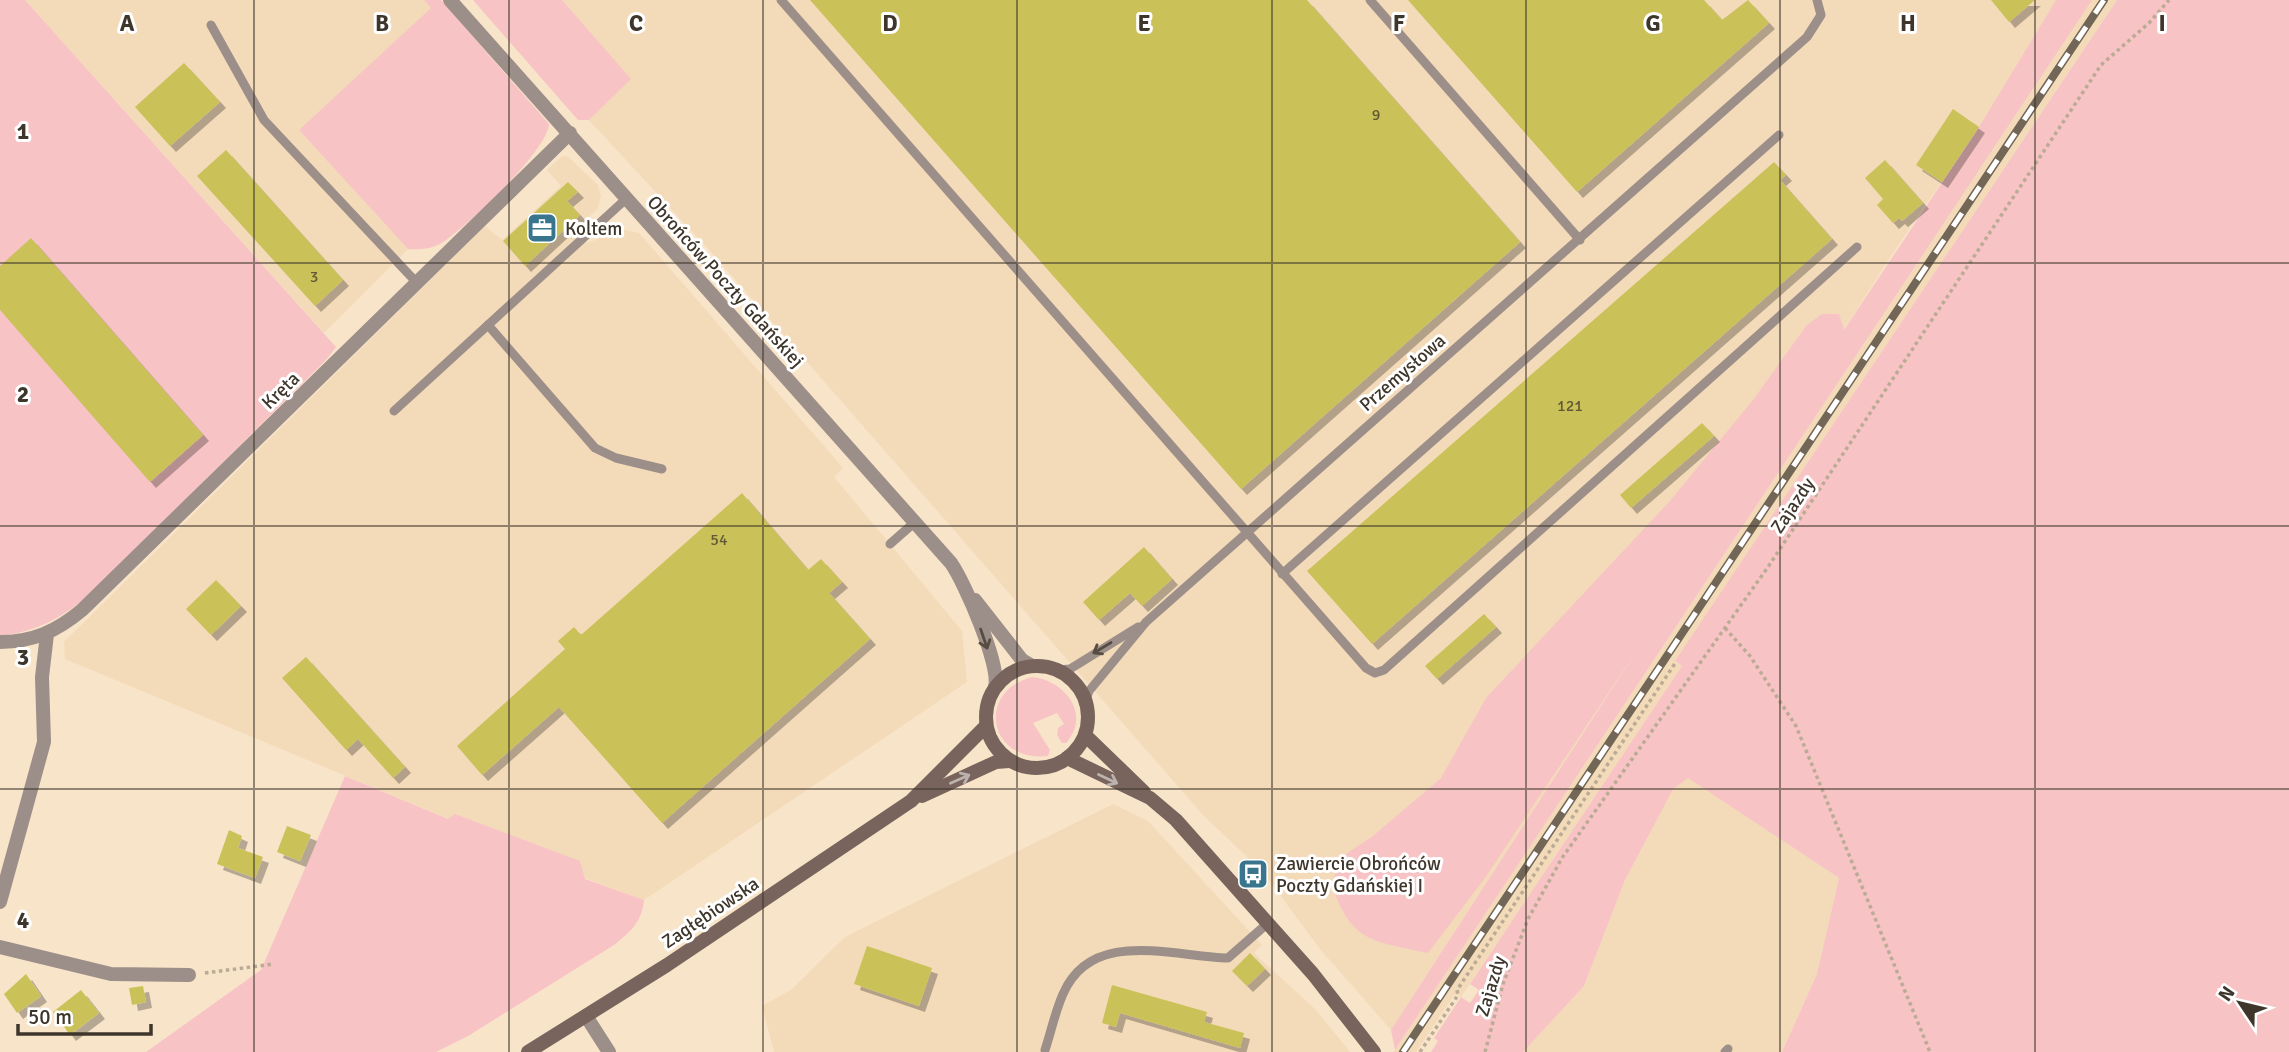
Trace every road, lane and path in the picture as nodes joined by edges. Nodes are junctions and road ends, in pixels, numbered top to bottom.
1 (450, 0) edge
2 (781, 0) edge
3 (1370, 0) edge
4 (1818, 0) edge
5 (2169, 0) edge
6 (211, 25) dead end
7 (570, 133) junction
8 (1779, 135) dead end
9 (627, 198) junction
10 (1580, 240) junction
11 (1857, 247) dead end
12 (417, 283) junction
13 (488, 326) junction
14 (394, 411) dead end
15 (662, 469) dead end
16 (915, 522) junction
17 (1247, 531) junction
18 (890, 544) dead end
19 (1282, 574) junction
20 (968, 590) junction
21 (1146, 622) junction
22 (1725, 628) junction
23 (47, 634) junction
24 (0, 642) edge
25 (1676, 662) dead end
26 (1032, 666) junction
27 (1058, 670) junction
28 (995, 687) junction
29 (1085, 702) junction
30 (986, 726) junction
31 (1085, 735) junction
32 (1067, 758) junction
33 (1009, 761) junction
34 (1150, 798) junction
35 (911, 801) junction
36 (0, 902) edge
37 (1268, 923) junction
38 (0, 947) edge
39 (274, 964) dead end
40 (189, 975) joint
41 (586, 1016) junction
42 (1045, 1050) dead end
43 (528, 1052) edge
44 (609, 1052) edge
45 (1374, 1052) edge
46 (1421, 1052) edge
47 (1485, 1052) edge
48 (1930, 1052) edge

1 - 7 street, Obrońców Poczty Gdańskiej
2 - 17 lane
3 - 10 lane
4 - 10 lane, Przemysłowa
5 - 22 path, Zajazdy
6 - 12 lane
7 - 9 street, Obrońców Poczty Gdańskiej
7 - 12 street, Kręta
8 - 19 lane
9 - 13 lane
9 - 16 street, Obrońców Poczty Gdańskiej
10 - 17 lane, Przemysłowa
11 - 19 lane
12 - 23 street, Kręta
13 - 14 lane
13 - 15 lane
16 - 18 lane
16 - 20 street, Obrońców Poczty Gdańskiej
17 - 19 lane
17 - 21 lane, Przemysłowa
20 - 26 street, Obrońców Poczty Gdańskiej
20 -> 28 street, Obrońców Poczty Gdańskiej
21 -> 27 lane
21 - 29 lane
22 - 47 path, Zajazdy
22 - 48 path
23 - 24 street, Kręta
23 - 36 street
25 - 46 path
26 - 27 main road
26 - 28 main road
27 - 29 main road
28 - 30 main road
29 - 31 main road
30 - 33 main road
30 - 35 main road, Zagłębiowska
31 - 32 main road
31 - 34 main road
32 - 33 main road
32 -> 34 main road
35 -> 33 main road, Zagłębiowska
34 - 37 main road
35 - 41 main road, Zagłębiowska
37 - 42 lane
37 - 45 main road
38 - 40 street
39 - 40 path
41 - 43 main road, Zagłębiowska
41 - 44 street

